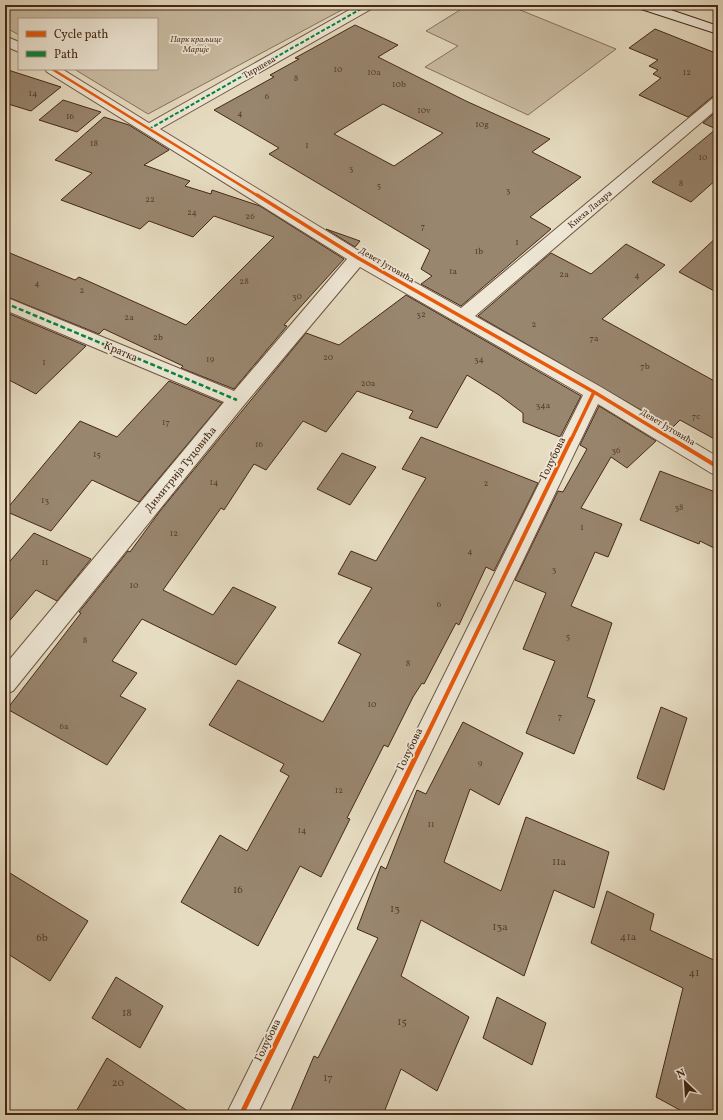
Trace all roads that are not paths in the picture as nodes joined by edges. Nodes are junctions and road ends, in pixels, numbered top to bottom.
1 (368, 5) edge
2 (643, 5) edge
3 (718, 30) edge
4 (5, 40) edge
5 (18, 47) edge
6 (54, 70) edge
7 (718, 101) edge
8 (149, 129) junction
9 (358, 258) junction
10 (5, 303) edge
11 (462, 317) junction
12 (594, 392) junction
13 (237, 400) junction
14 (718, 467) edge
15 (5, 683) edge
16 (241, 1115) edge

1 - 8 street, Тиршева
2 - 3 street
4 - 5 street
6 - 8 street, Девет Југовића
7 - 11 street, Кнеза Лазара
8 - 9 street, Девет Југовића
9 - 11 street, Девет Југовића
9 - 13 street, Димитрија Туцовића
10 - 13 street, Кратка
11 - 12 street, Девет Југовића
12 - 14 street, Девет Југовића
12 - 16 street, Голубова
13 - 15 street, Димитрија Туцовића

